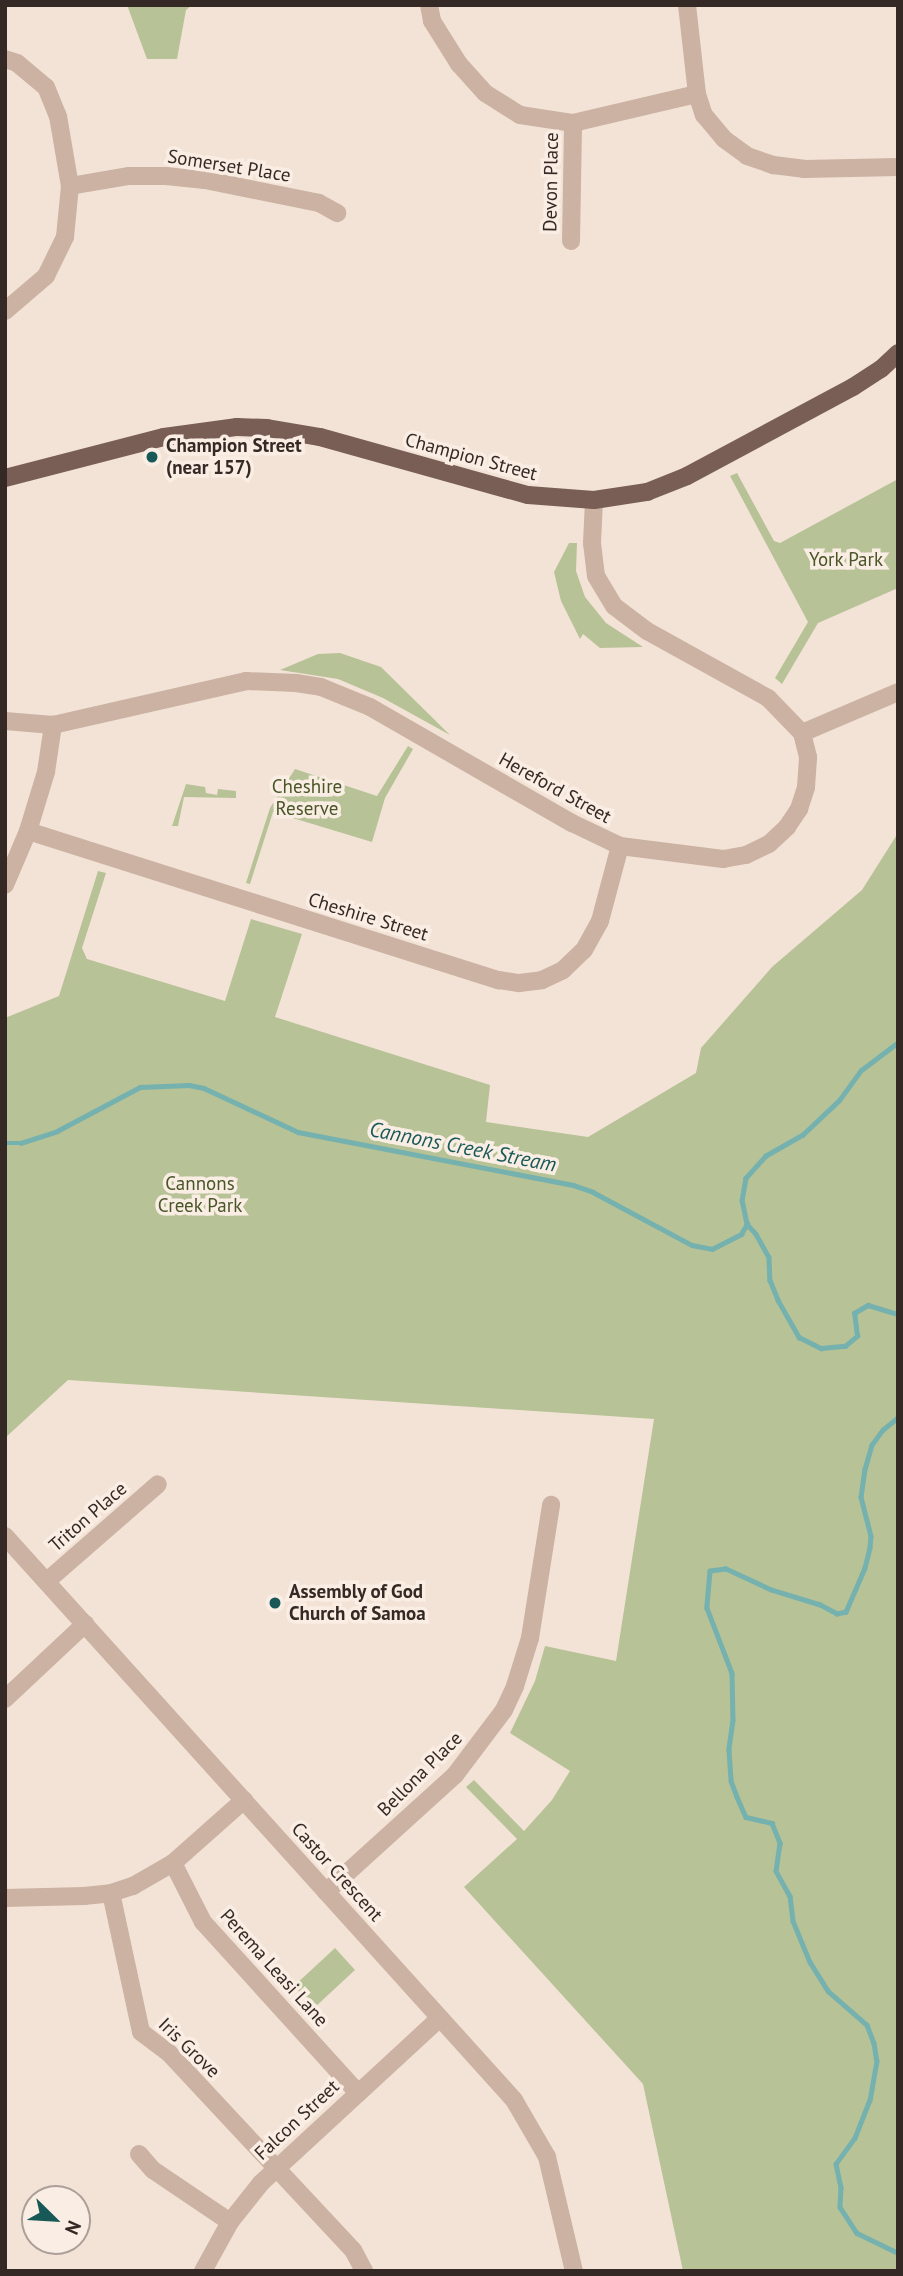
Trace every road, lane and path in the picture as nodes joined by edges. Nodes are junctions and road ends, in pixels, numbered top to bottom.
1 (429, 5) edge
2 (687, 5) edge
3 (5, 59) edge
4 (697, 94) junction
5 (573, 122) junction
6 (898, 167) edge
7 (70, 186) junction
8 (337, 213) dead end
9 (570, 241) dead end
10 (5, 311) edge
11 (898, 353) edge
12 (5, 478) edge
13 (594, 500) junction
14 (898, 692) edge
15 (5, 721) edge
16 (52, 725) junction
17 (802, 733) junction
18 (28, 831) junction
19 (620, 846) junction
20 (5, 886) edge
21 (158, 1484) dead end
22 (551, 1505) dead end
23 (5, 1536) edge
24 (47, 1581) junction
25 (85, 1624) junction
26 (5, 1699) edge
27 (244, 1800) junction
28 (173, 1863) junction
29 (326, 1892) junction
30 (111, 1893) junction
31 (5, 1898) edge
32 (440, 2018) junction
33 (358, 2093) junction
34 (139, 2154) dead end
35 (275, 2168) junction
36 (230, 2222) junction
37 (203, 2271) edge
38 (364, 2271) edge
39 (574, 2271) edge

1 - 5 street
2 - 4 street
3 - 7 street
4 - 5 street
4 - 6 street
5 - 9 street, Devon Place
7 - 8 street, Somerset Place
7 - 10 street
11 - 13 main road, Champion Street
12 - 13 main road, Champion Street
13 - 17 street
14 - 17 street
15 - 16 street, Hereford Street
16 - 18 street
16 - 19 street, Hereford Street
17 - 19 street, Hereford Street
18 - 19 street, Cheshire Street
18 - 20 street
21 - 24 street, Triton Place
22 - 29 street, Bellona Place
23 - 24 street, Castor Crescent
24 - 25 street, Castor Crescent
25 - 26 street
25 - 27 street, Castor Crescent
27 - 28 street
27 - 29 street, Castor Crescent
28 - 30 street
28 - 33 street, Perema Leasi Lane
29 - 32 street, Castor Crescent
30 - 31 street
30 - 35 street, Iris Grove
32 - 33 street, Falcon Street
32 - 39 street, Castor Crescent
33 - 35 street, Falcon Street
34 - 36 street
35 - 36 street, Falcon Street
35 - 38 street, Iris Grove
36 - 37 street, Falcon Street

